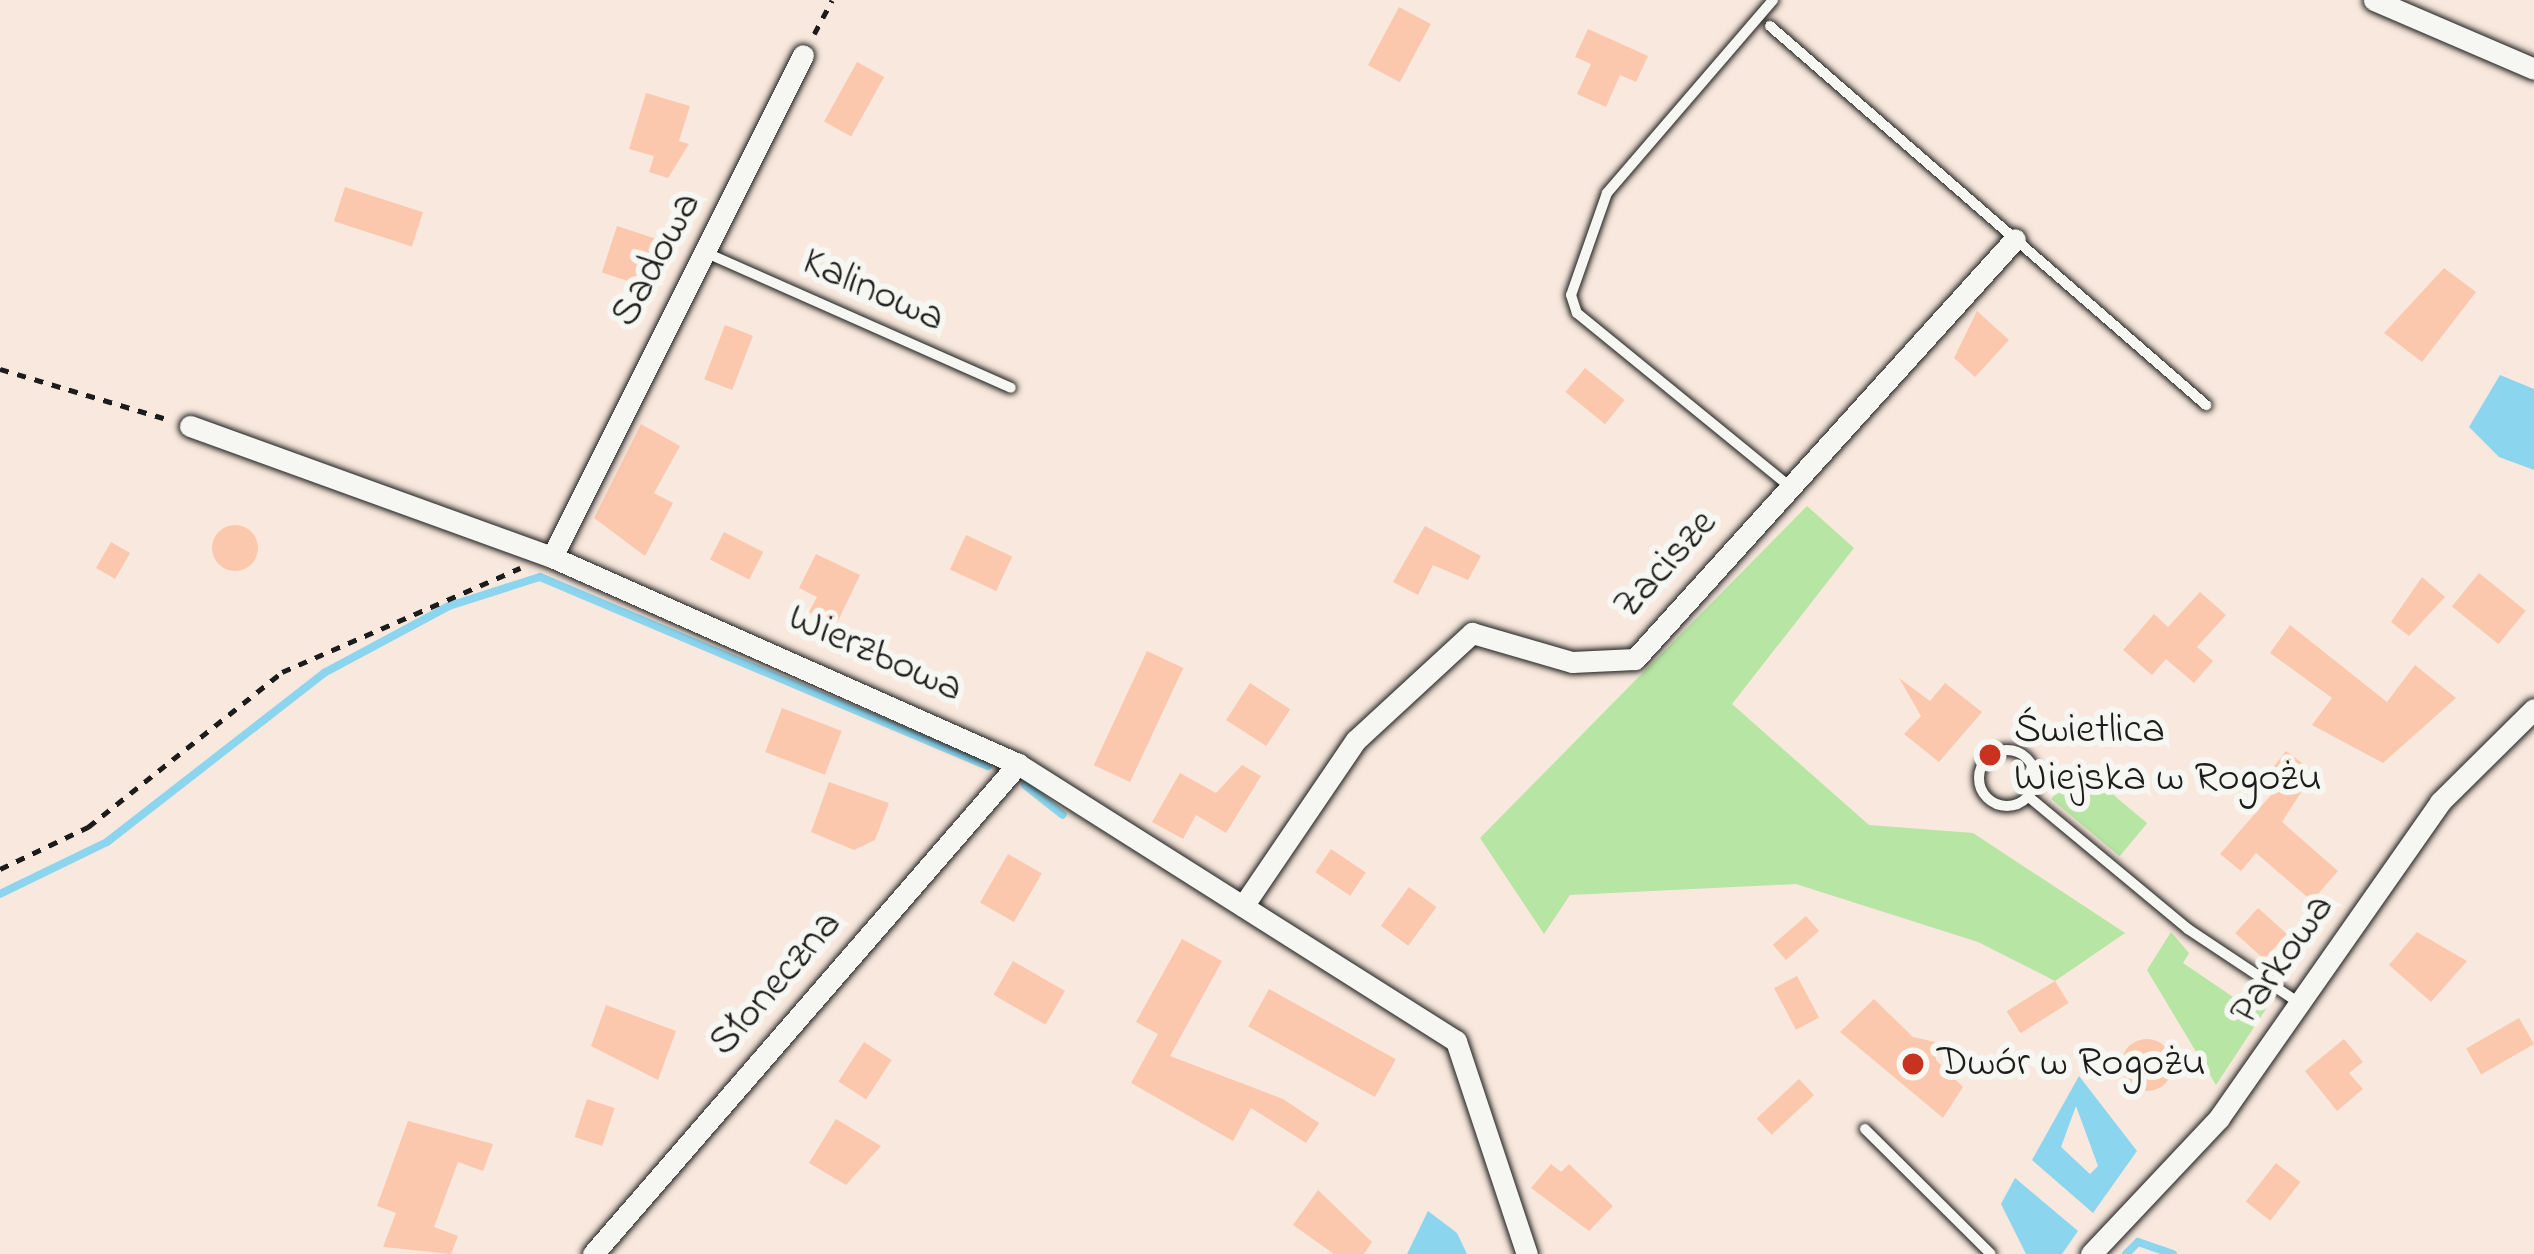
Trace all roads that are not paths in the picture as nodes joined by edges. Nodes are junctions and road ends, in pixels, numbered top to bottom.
1 (1773, 0) edge
2 (2374, 0) edge
3 (1770, 26) dead end
4 (803, 55) road end
5 (2534, 69) edge
6 (2015, 239) junction
7 (709, 254) junction
8 (1011, 388) dead end
9 (2206, 405) dead end
10 (190, 426) road end
11 (1789, 486) junction
12 (552, 557) junction
13 (2534, 710) edge
14 (1018, 764) junction
15 (2029, 797) junction
16 (1243, 907) junction
17 (2301, 1004) junction
18 (1865, 1129) dead end
19 (593, 1254) edge
20 (1527, 1254) edge
21 (1991, 1254) edge
22 (2091, 1254) edge

1 - 11 lane
2 - 5 street
3 - 6 lane
4 - 7 street, Sadowa
6 - 9 lane
6 - 11 street, Zacisze
7 - 8 lane, Kalinowa
7 - 12 street, Sadowa
10 - 12 street, Wierzbowa
11 - 16 street, Zacisze
12 - 14 street, Wierzbowa
13 - 17 street, Parkowa
14 - 16 street, Wierzbowa
14 - 19 street, Słoneczna
15 - 15 lane
15 - 17 lane
16 - 20 street, Wierzbowa
17 - 22 street, Parkowa
18 - 21 lane

